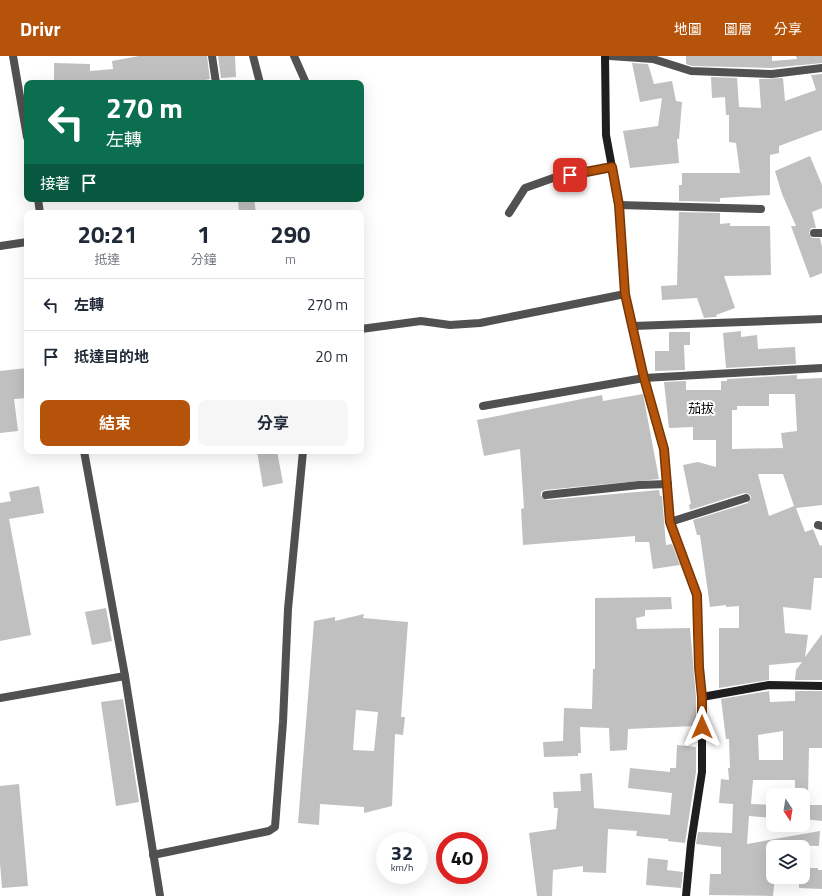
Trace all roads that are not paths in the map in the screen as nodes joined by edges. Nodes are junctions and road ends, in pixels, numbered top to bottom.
1 (13, 56) edge
2 (212, 56) edge
3 (253, 56) edge
4 (294, 56) edge
5 (605, 56) edge
6 (610, 56) edge
7 (822, 68) edge
8 (216, 80) edge
9 (259, 80) edge
10 (305, 80) edge
11 (24, 120) edge
12 (612, 167) junction
13 (619, 205) junction
14 (761, 209) dead end
15 (509, 213) dead end
16 (24, 242) edge
17 (0, 246) edge
18 (625, 294) junction
19 (822, 319) edge
20 (632, 326) junction
21 (364, 329) edge
22 (822, 368) edge
23 (644, 378) junction
24 (483, 406) dead end
25 (85, 454) edge
26 (303, 454) edge
27 (668, 484) junction
28 (546, 495) dead end
29 (746, 498) dead end
30 (670, 522) junction
31 (125, 676) junction
32 (822, 686) edge
33 (702, 697) junction
34 (0, 698) edge
35 (153, 854) junction
36 (160, 896) edge
37 (686, 896) edge

1 - 11 lane
2 - 8 lane
3 - 9 lane
4 - 10 lane
5 - 12 street
6 - 7 lane
12 - 13 street
12 - 15 lane
13 - 14 lane
13 - 18 street
16 - 17 lane
18 - 20 street
18 - 21 lane
19 - 20 lane
20 - 23 street
22 - 23 lane
23 - 24 lane
23 - 27 street
25 - 31 lane
26 - 35 lane
27 - 28 lane
27 - 30 street
29 - 30 lane
30 - 33 street
31 - 34 lane
31 - 35 lane
32 - 33 street
33 - 37 street
35 - 36 lane

